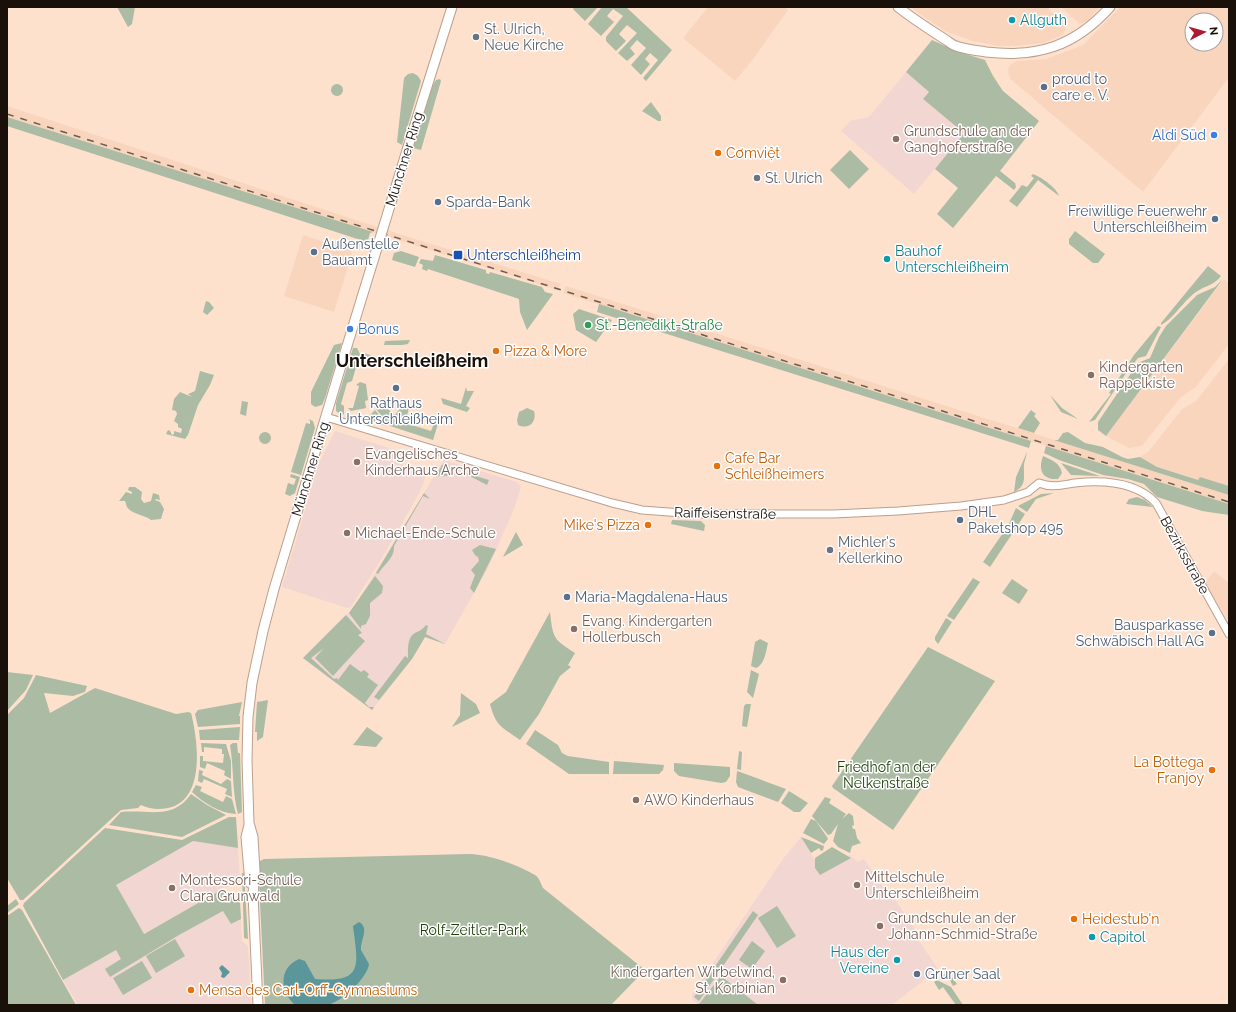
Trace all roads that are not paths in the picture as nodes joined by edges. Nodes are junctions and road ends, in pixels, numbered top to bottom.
1 (452, 7) edge
2 (898, 7) edge
3 (1110, 7) edge
4 (326, 417) junction
5 (1129, 487) joint
6 (1229, 634) edge
7 (258, 1005) edge

1 - 4 main road, Münchner Ring, bridge
2 - 3 main road
4 - 5 street, Raiffeisenstraße
4 - 7 main road, Münchner Ring
5 - 6 street, Bezirksstraße

